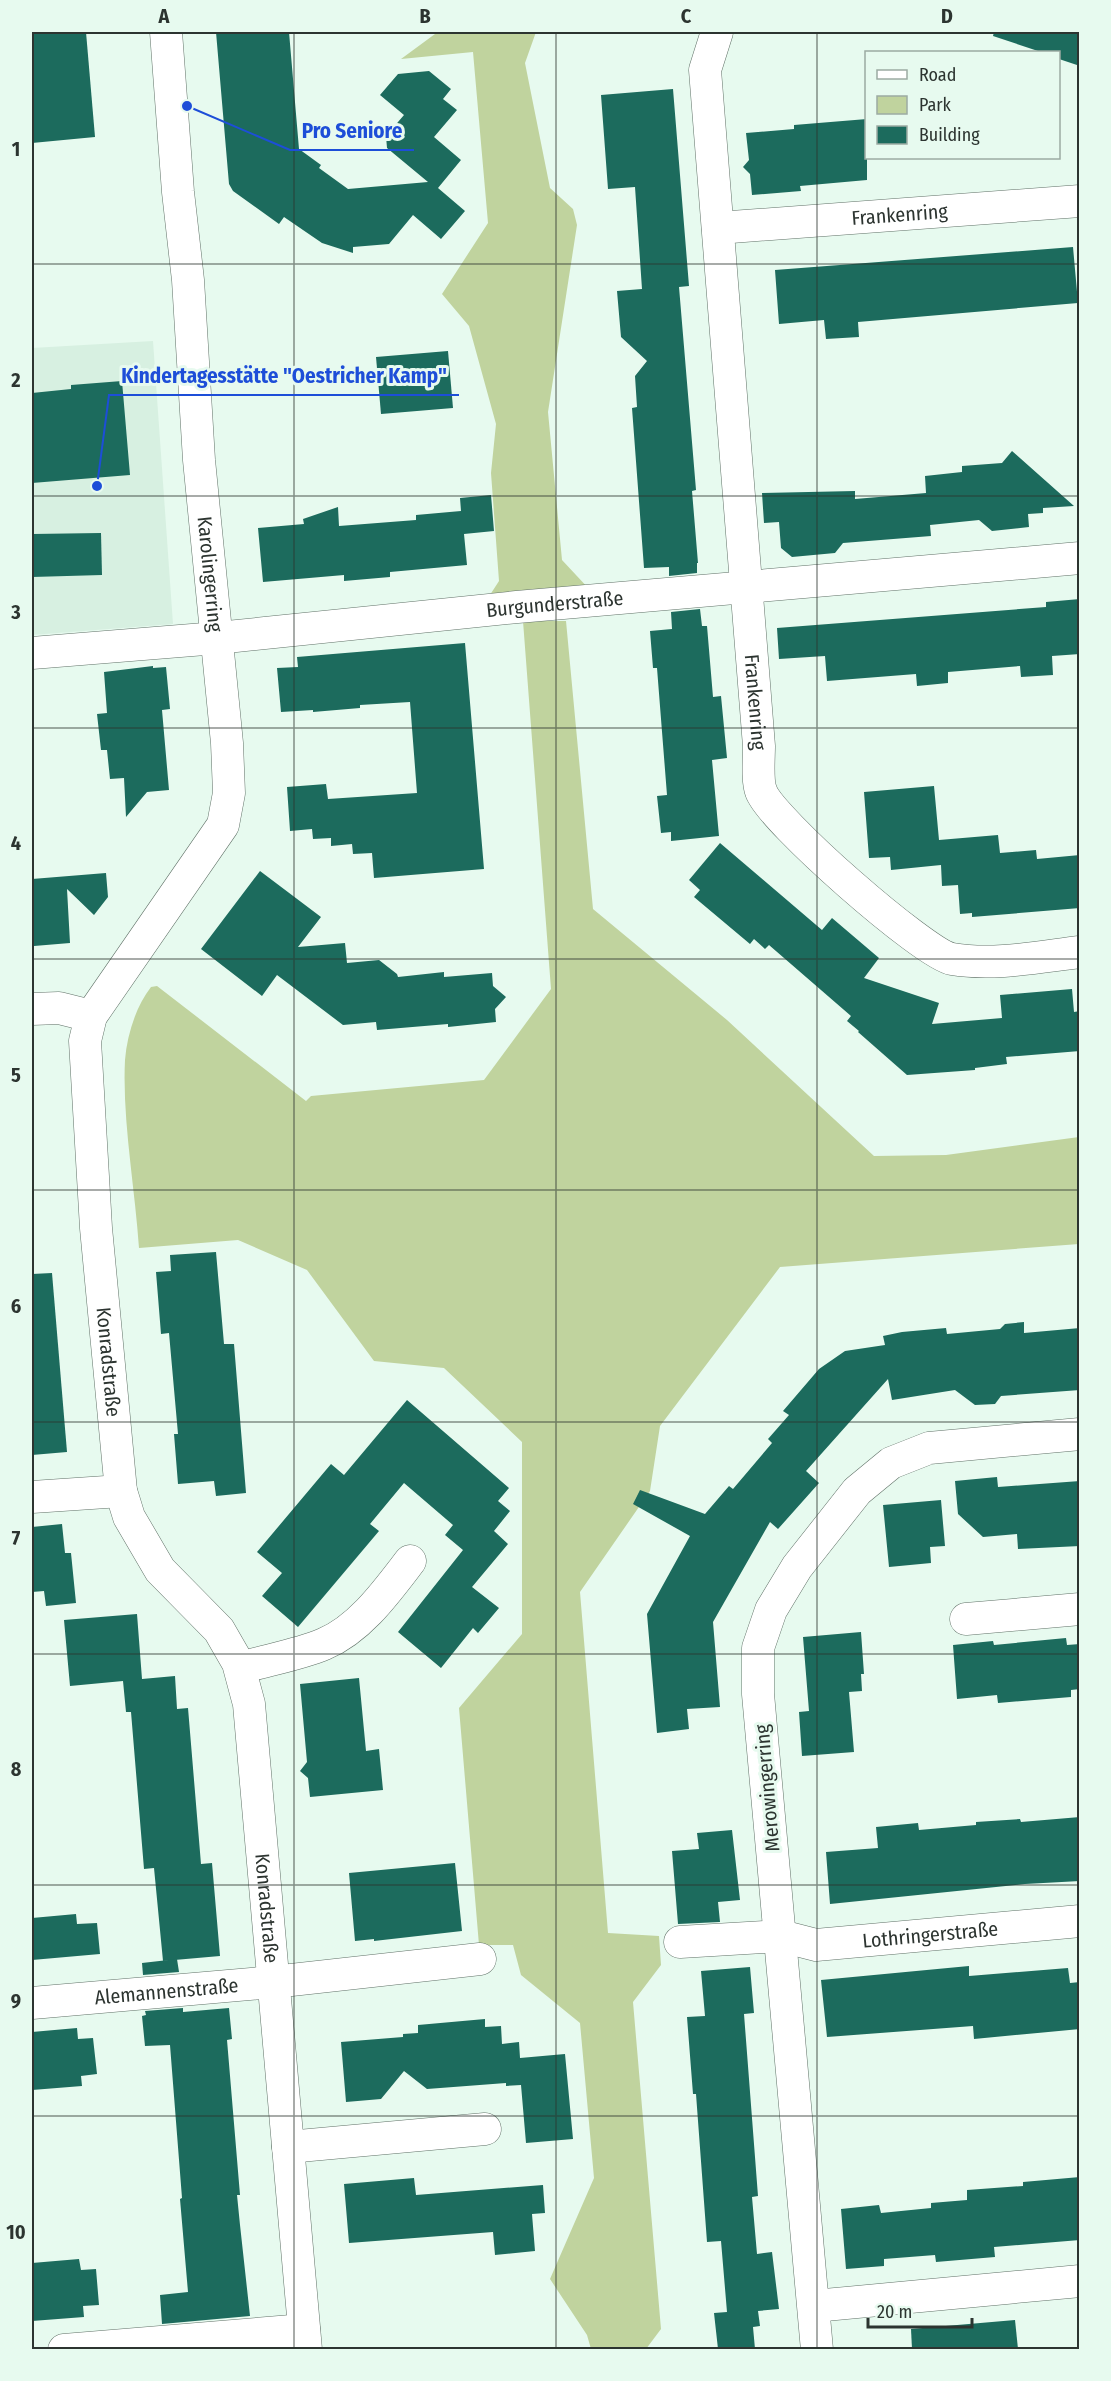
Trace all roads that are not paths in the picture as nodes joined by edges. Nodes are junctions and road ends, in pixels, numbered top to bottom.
1 (166, 32) edge
2 (717, 32) edge
3 (1080, 201) edge
4 (718, 228) junction
5 (1080, 558) edge
6 (746, 588) junction
7 (217, 638) junction
8 (32, 653) edge
9 (1080, 952) edge
10 (32, 1009) edge
11 (91, 1016) junction
12 (1080, 1434) edge
13 (121, 1491) junction
14 (32, 1497) edge
15 (410, 1561) dead end
16 (1080, 1609) edge
17 (966, 1618) dead end
18 (240, 1668) junction
19 (1080, 1921) edge
20 (781, 1936) junction
21 (680, 1942) dead end
22 (480, 1959) dead end
23 (273, 1982) junction
24 (32, 2003) edge
25 (485, 2128) dead end
26 (288, 2147) junction
27 (1080, 2282) edge
28 (814, 2306) junction
29 (305, 2340) edge
30 (64, 2349) edge
31 (818, 2349) edge

1 - 7 street, Karolingerring
2 - 4 street, Frankenring
3 - 4 street, Frankenring
4 - 6 street, Frankenring
5 - 6 street, Burgunderstraße
6 - 7 street, Burgunderstraße
6 - 9 street, Frankenring
7 - 8 street, Burgunderstraße
7 - 11 street, Karolingerring
10 - 11 street
11 - 13 street, Konradstraße
12 - 20 street, Merowingerring
13 - 14 street
13 - 18 street, Konradstraße
15 - 18 street
16 - 17 street
18 - 23 street, Konradstraße
19 - 20 street, Lothringerstraße
20 - 21 street
20 - 28 street, Merowingerring
22 - 23 street, Alemannenstraße
23 - 24 street, Alemannenstraße
23 - 26 street, Konradstraße
25 - 26 street
26 - 29 street, Konradstraße
27 - 28 street
28 - 31 street, Merowingerring
29 - 30 street

